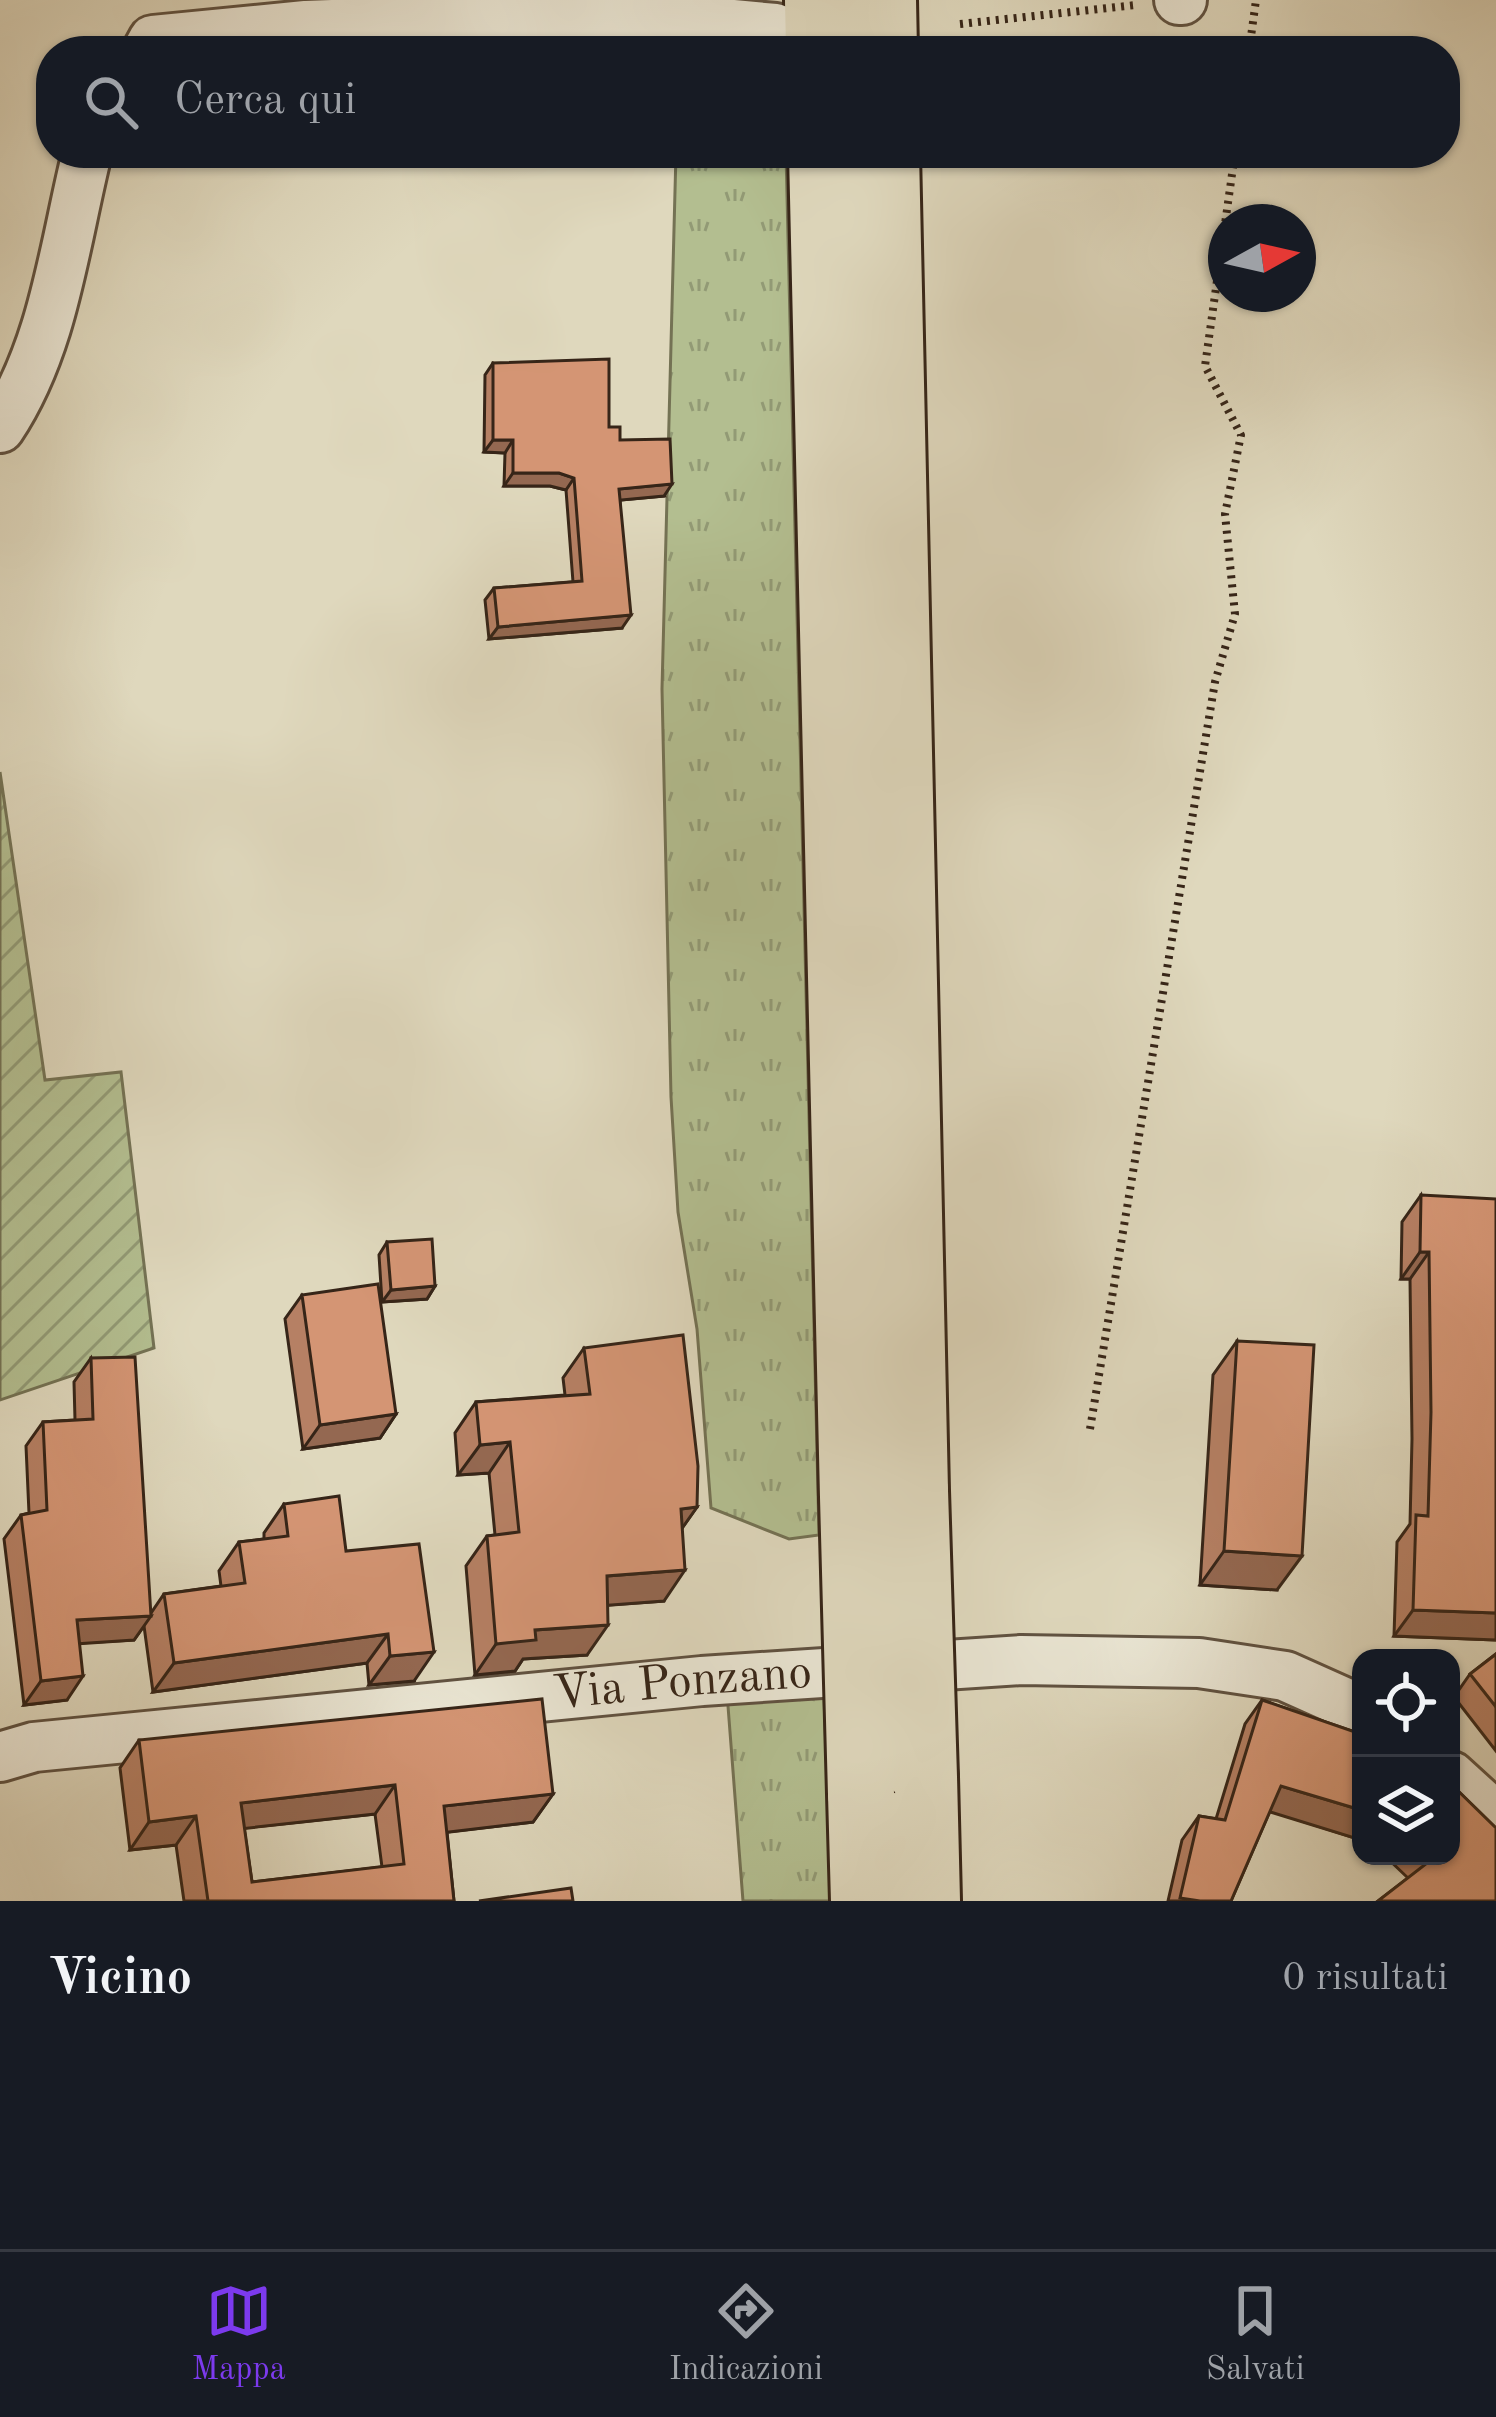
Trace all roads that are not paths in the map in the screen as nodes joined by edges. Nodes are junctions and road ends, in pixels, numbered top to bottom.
1 (883, 0) edge
2 (804, 26) edge
3 (149, 30) edge
4 (884, 36) edge
5 (84, 168) edge
6 (822, 168) edge
7 (886, 168) edge
8 (0, 428) edge
9 (884, 1494) junction
10 (1352, 1706) edge
11 (0, 1757) edge
12 (1460, 1784) edge
13 (1496, 1817) edge
14 (864, 1901) edge
15 (927, 1901) edge

1 - 4 highway
2 - 3 street
5 - 8 street
6 - 9 highway
7 - 9 highway
9 - 14 highway, bridge
9 - 15 highway, bridge
10 - 11 street, Via Ponzano
12 - 13 street

